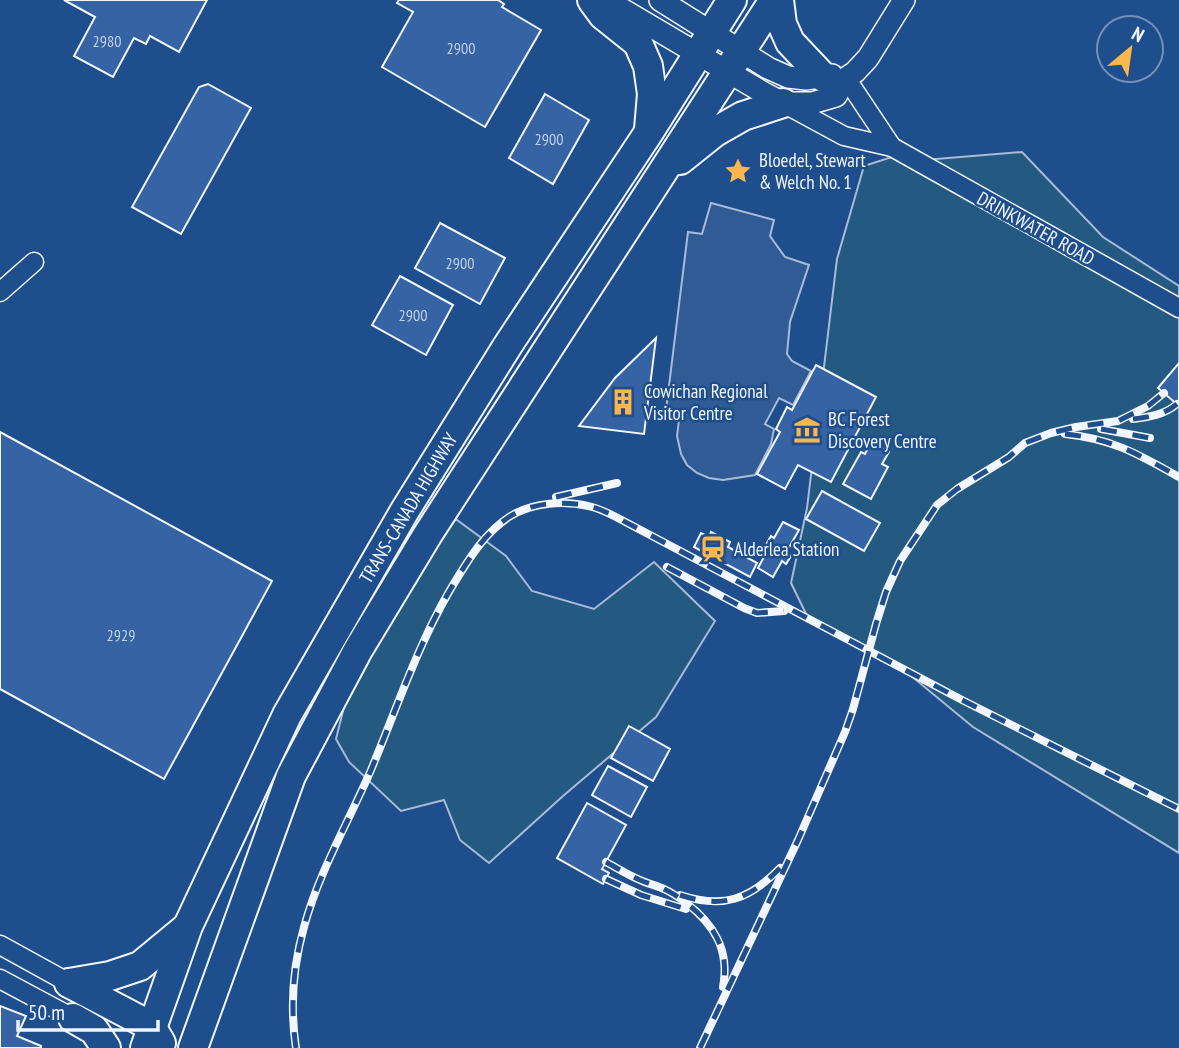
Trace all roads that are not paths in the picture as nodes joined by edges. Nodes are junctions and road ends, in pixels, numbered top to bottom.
1 (592, 0) edge
2 (603, 0) edge
3 (660, 0) edge
4 (732, 0) edge
5 (774, 0) edge
6 (779, 0) edge
7 (904, 0) edge
8 (704, 43) junction
9 (734, 61) junction
10 (834, 77) junction
11 (783, 103) junction
12 (649, 131) junction
13 (892, 147) junction
14 (664, 171) junction
15 (34, 262) dead end
16 (0, 292) edge
17 (1179, 308) edge
18 (188, 926) junction
19 (0, 945) edge
20 (0, 979) edge
21 (69, 983) junction
22 (73, 1018) joint
23 (153, 1041) edge
24 (106, 1048) edge
25 (193, 1048) edge

1 - 12 highway
2 - 8 street
3 - 8 street
4 - 8 highway, TRANS-CANADA HIGHWAY
5 - 9 highway, TRANS-CANADA HIGHWAY
6 - 10 highway
7 - 10 street
8 - 9 street
8 - 12 highway, TRANS-CANADA HIGHWAY
9 - 10 street
9 - 11 street
9 - 14 highway, TRANS-CANADA HIGHWAY
10 - 11 street
10 - 13 street, DRINKWATER ROAD
11 - 13 street, DRINKWATER ROAD
11 - 14 highway
12 - 18 highway, TRANS-CANADA HIGHWAY
13 - 17 street, DRINKWATER ROAD
14 - 25 highway, TRANS-CANADA HIGHWAY
15 - 16 street
18 - 21 highway
18 - 23 highway, TRANS-CANADA HIGHWAY
19 - 21 street
20 - 22 street
21 - 23 highway
22 - 24 highway

